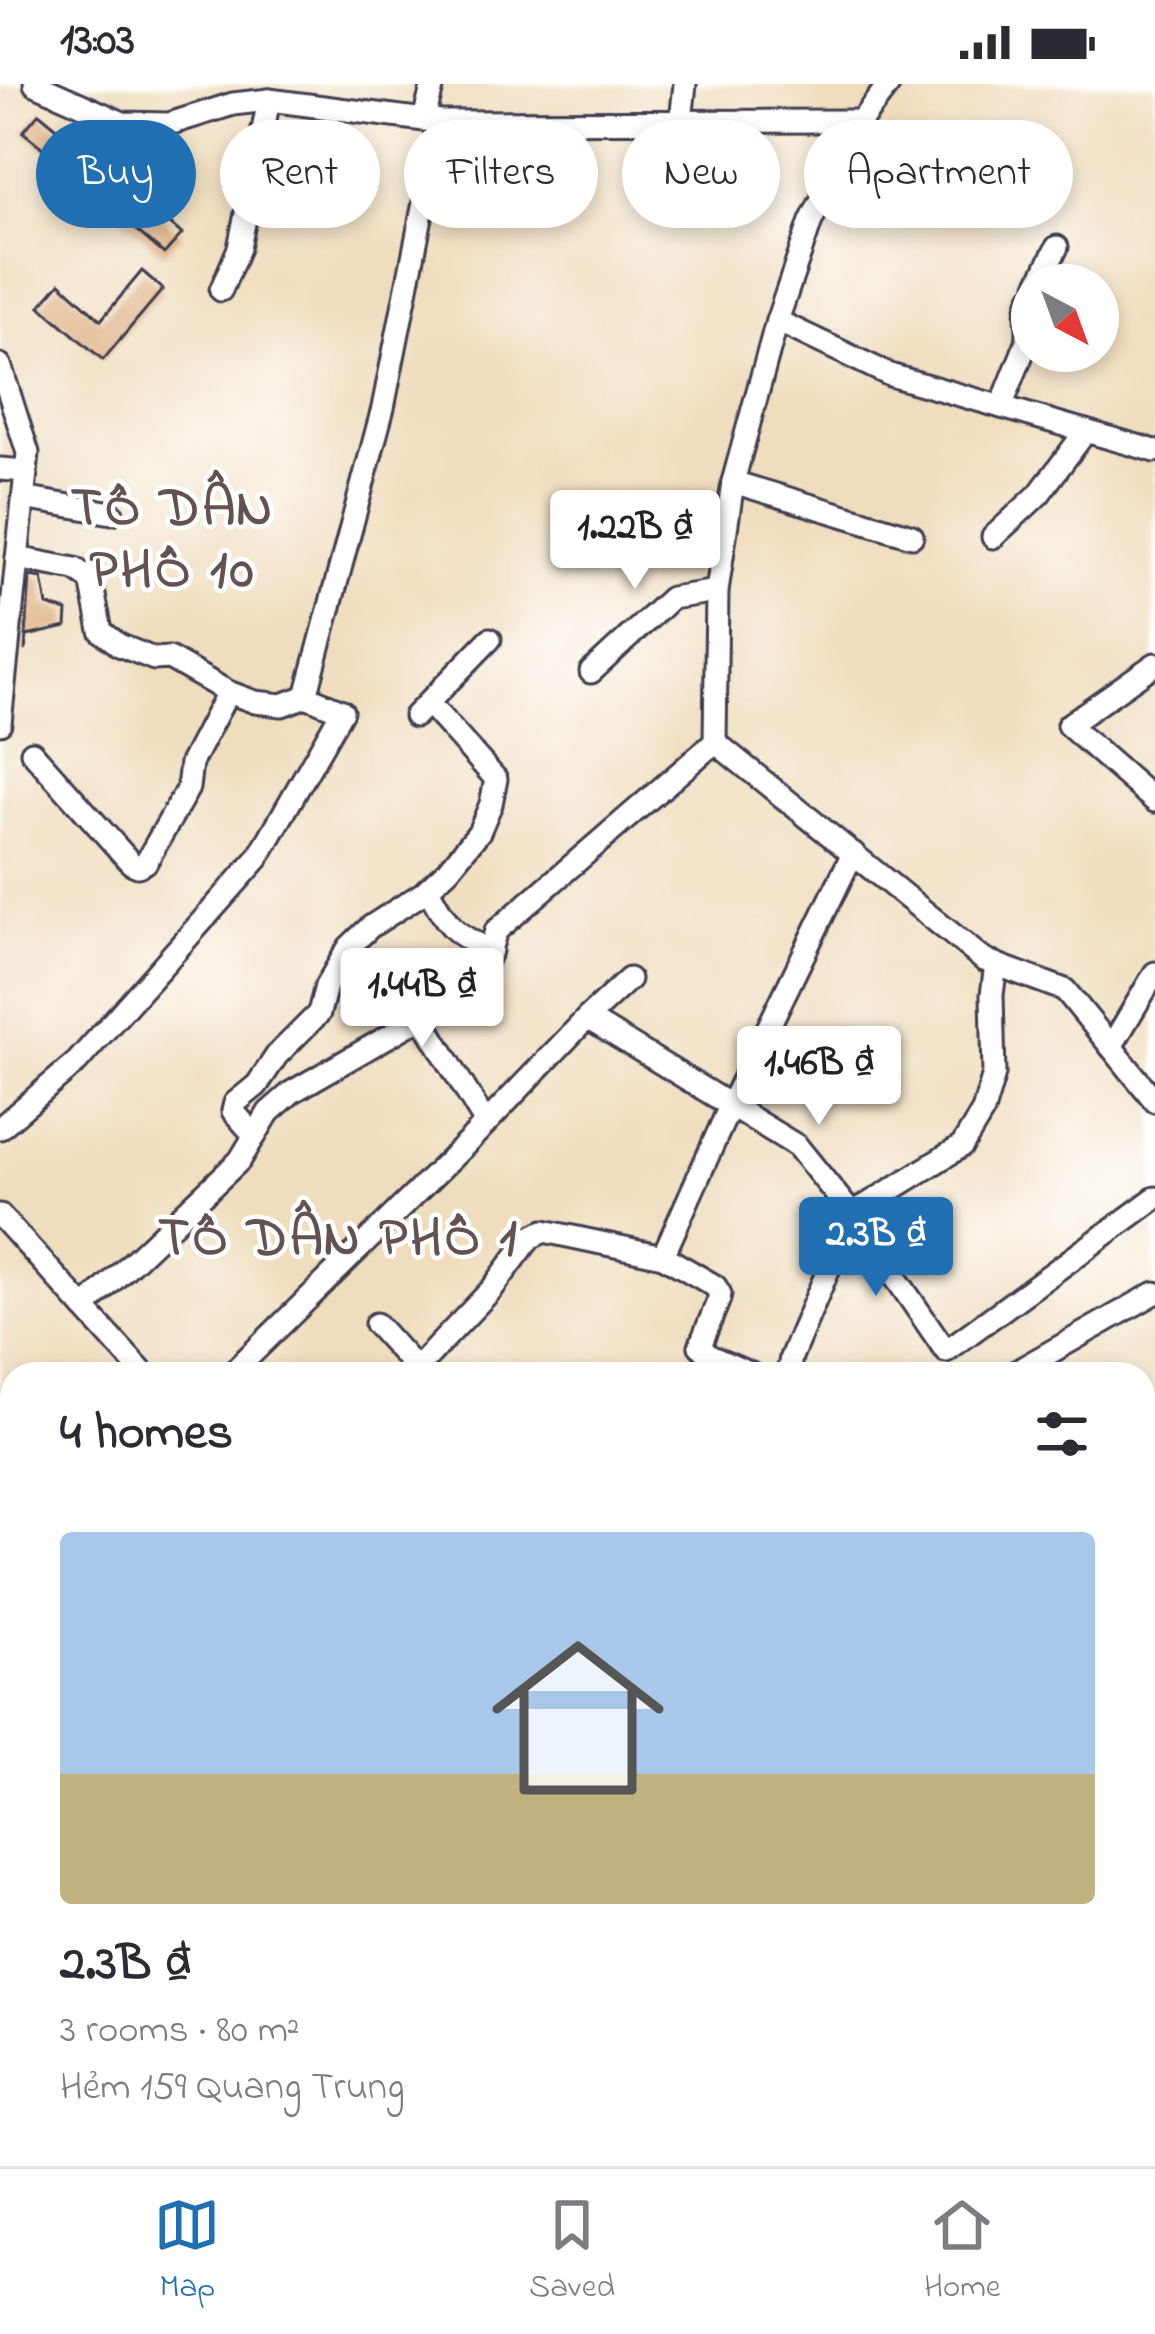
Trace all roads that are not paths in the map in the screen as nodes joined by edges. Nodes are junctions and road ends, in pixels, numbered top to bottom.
1 (35, 84) edge
2 (433, 84) edge
3 (685, 84) edge
4 (889, 84) edge
5 (269, 100) junction
6 (432, 120) joint
7 (681, 120) edge
8 (862, 120) edge
9 (414, 228) edge
10 (809, 228) edge
11 (1058, 247) dead end
12 (1049, 264) edge
13 (221, 290) dead end
14 (777, 321) junction
15 (0, 364) edge
16 (1015, 372) edge
17 (1001, 407) junction
18 (1086, 431) junction
19 (1155, 451) edge
20 (0, 469) edge
21 (26, 471) junction
22 (733, 482) junction
23 (23, 498) junction
24 (112, 513) dead end
25 (912, 536) dead end
26 (993, 537) dead end
27 (17, 558) junction
28 (717, 591) junction
29 (490, 639) dead end
30 (1155, 664) edge
31 (591, 672) dead end
32 (228, 692) junction
33 (306, 696) junction
34 (0, 719) edge
35 (715, 742) junction
36 (32, 752) dead end
37 (1155, 801) edge
38 (853, 853) junction
39 (428, 889) junction
40 (491, 951) junction
41 (996, 964) junction
42 (1155, 973) edge
43 (628, 979) dead end
44 (421, 1016) junction
45 (587, 1018) junction
46 (1111, 1047) junction
47 (1155, 1101) edge
48 (731, 1104) junction
49 (485, 1122) junction
50 (0, 1128) edge
51 (255, 1136) junction
52 (1155, 1198) edge
53 (852, 1214) junction
54 (0, 1215) edge
55 (663, 1256) junction
56 (1155, 1293) edge
57 (84, 1308) junction
58 (376, 1324) dead end
59 (133, 1362) edge
60 (243, 1362) edge
61 (411, 1362) edge
62 (427, 1362) edge
63 (723, 1362) edge
64 (792, 1362) edge
65 (1033, 1362) edge

1 - 5 street
2 - 6 street
3 - 7 street
4 - 8 street
5 - 6 street
5 - 13 street
9 - 33 street
10 - 14 street
11 - 12 street
14 - 17 street
14 - 22 street
15 - 21 street
16 - 17 street
17 - 18 street
18 - 19 street
18 - 26 street
20 - 21 street
21 - 23 street
22 - 25 street
22 - 28 street
23 - 24 street
23 - 27 street
27 - 32 street
27 - 34 street
28 - 31 street
28 - 35 street
29 - 39 street
30 - 37 street
32 - 33 street
32 - 36 street
33 - 50 street
35 - 38 street
35 - 40 street
38 - 41 street
38 - 48 street
39 - 40 street
39 - 51 street
40 - 44 street
41 - 46 street
41 - 53 street
42 - 46 street
43 - 45 street
44 - 49 street
44 - 51 street
45 - 48 street
45 - 49 street
46 - 47 street
48 - 53 street
48 - 55 street
49 - 60 street
51 - 57 street
52 - 53 street
53 - 64 street
54 - 57 street
55 - 62 street
55 - 63 street
56 - 65 street
57 - 59 street
58 - 61 street

